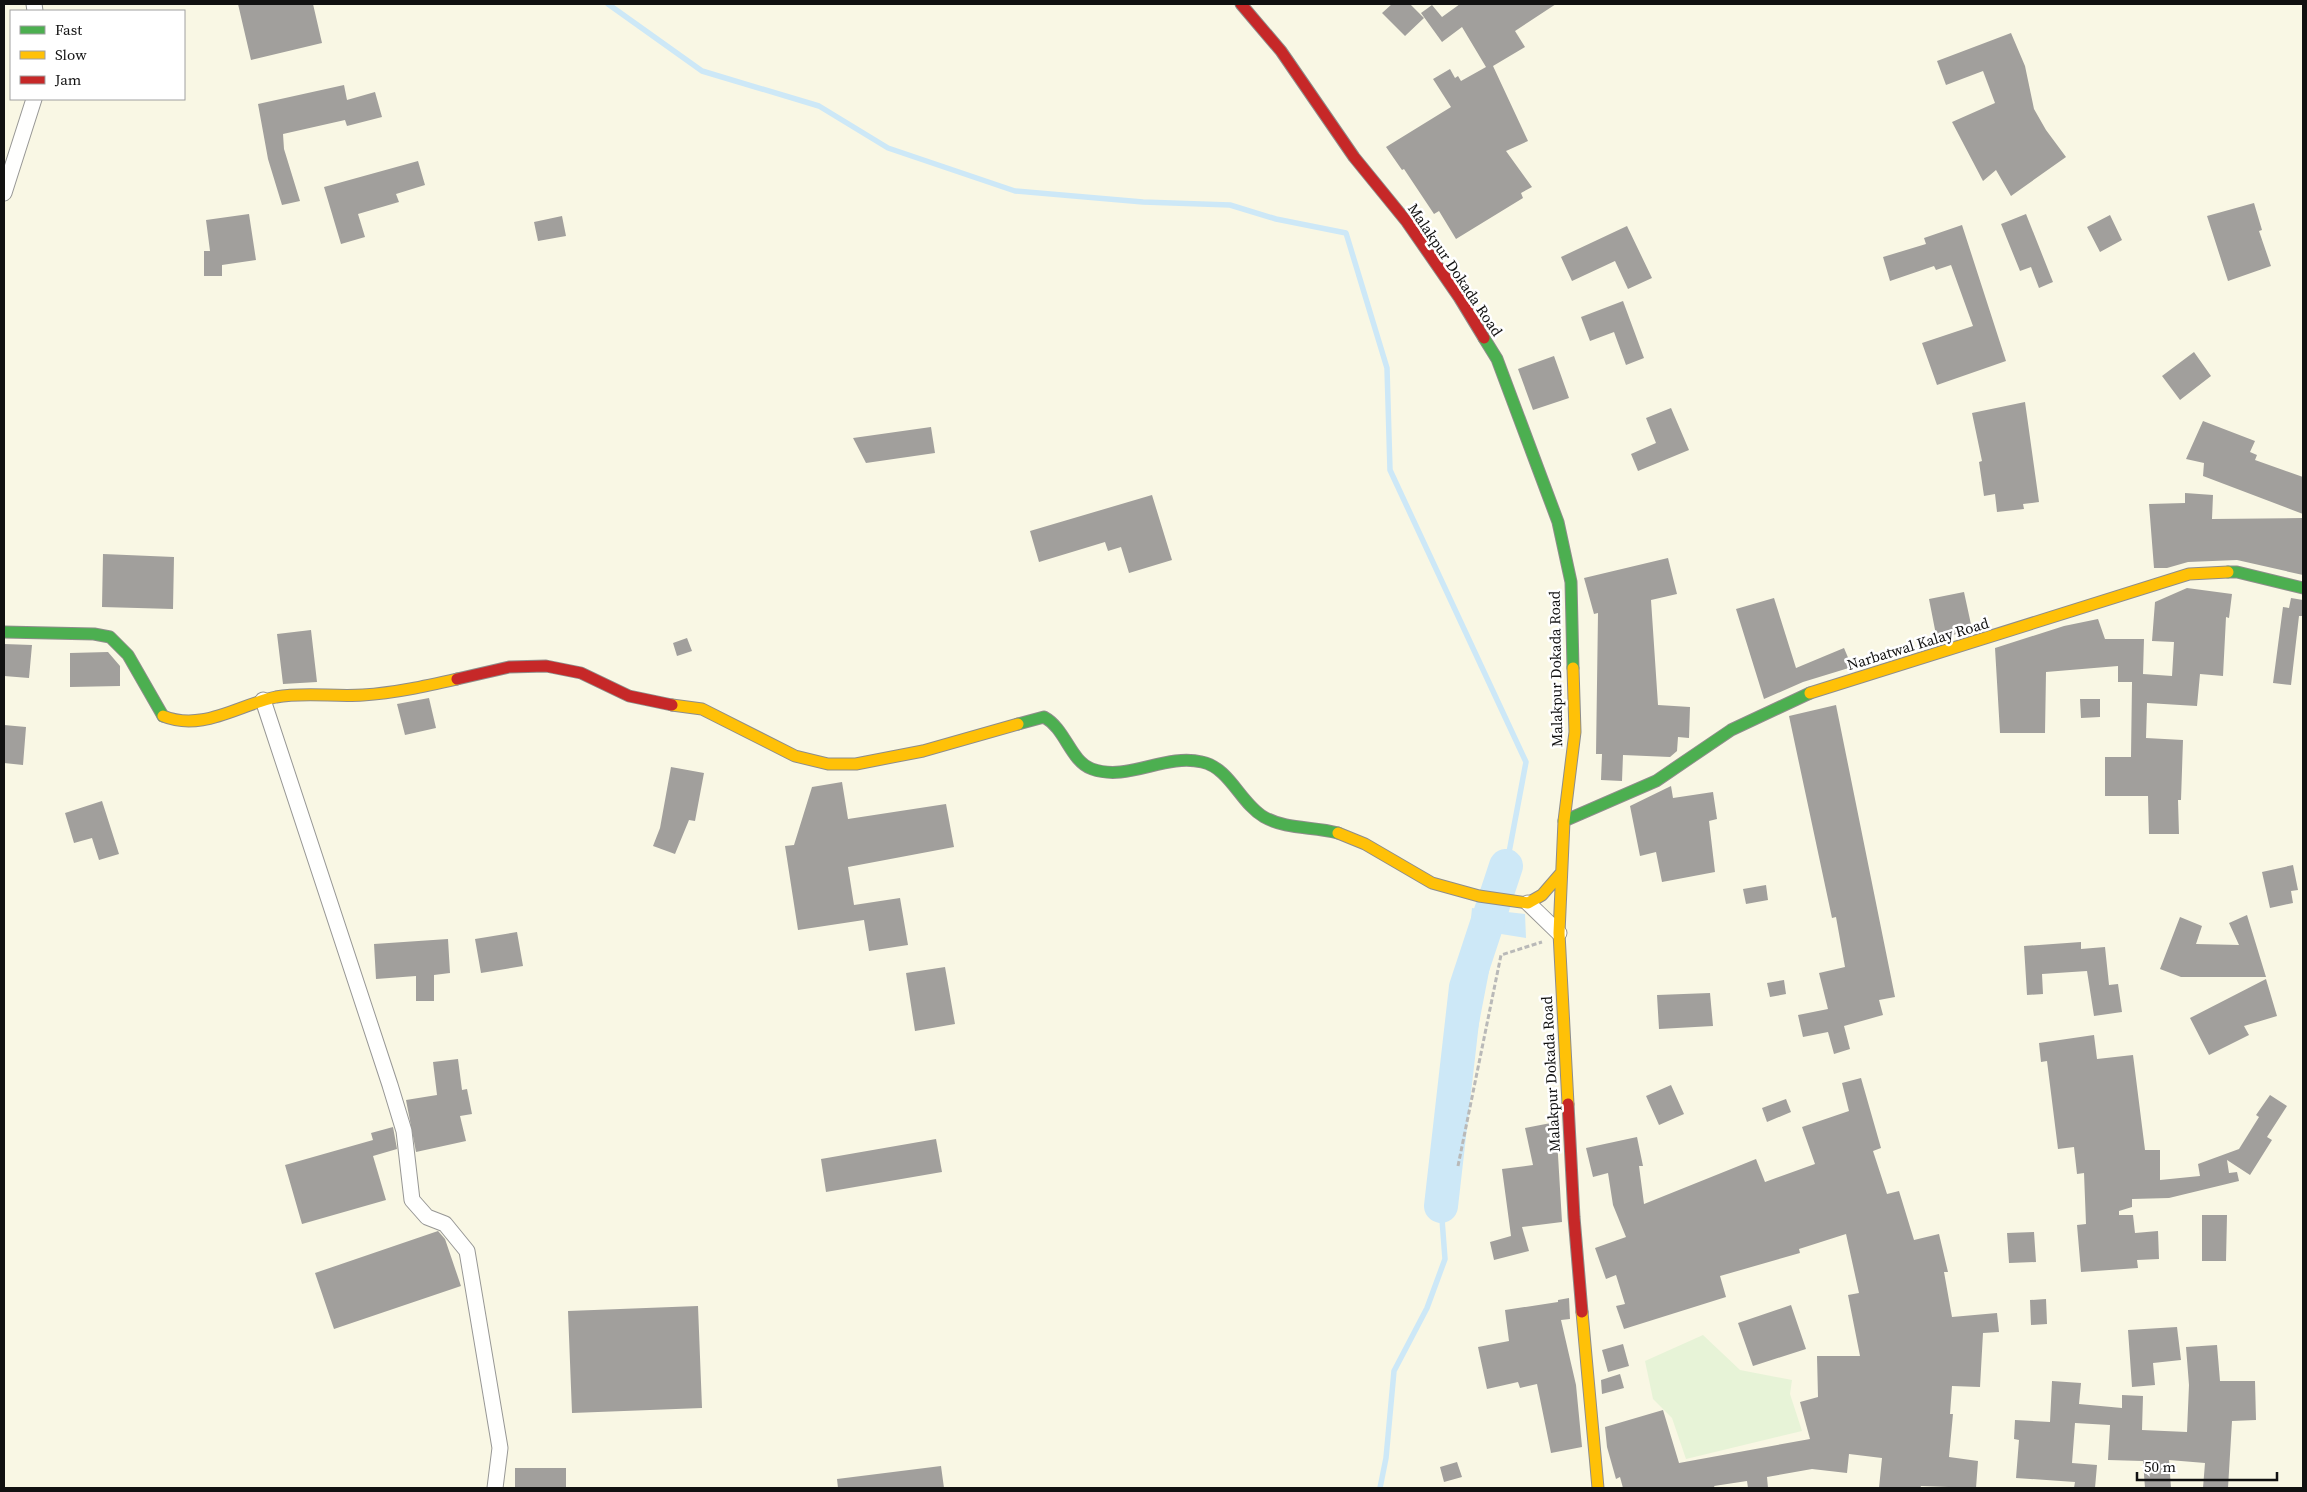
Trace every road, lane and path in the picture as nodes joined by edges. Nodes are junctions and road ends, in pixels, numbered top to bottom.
1 (1241, 4) edge
2 (34, 100) edge
3 (4, 194) edge
4 (2303, 588) edge
5 (4, 632) edge
6 (263, 700) junction
7 (1564, 821) junction
8 (1561, 873) junction
9 (1528, 903) junction
10 (1559, 934) junction
11 (1458, 1166) dead end
12 (495, 1488) edge
13 (1598, 1488) edge

1 - 7 street, Malakpur Dokada Road
2 - 3 street
4 - 7 street, Narbatwal Kalay Road
5 - 6 street
6 - 9 street
6 - 12 street
7 - 8 street, Malakpur Dokada Road
8 - 9 street
8 - 10 street, Malakpur Dokada Road
9 - 10 street
10 - 11 path
10 - 13 street, Malakpur Dokada Road

